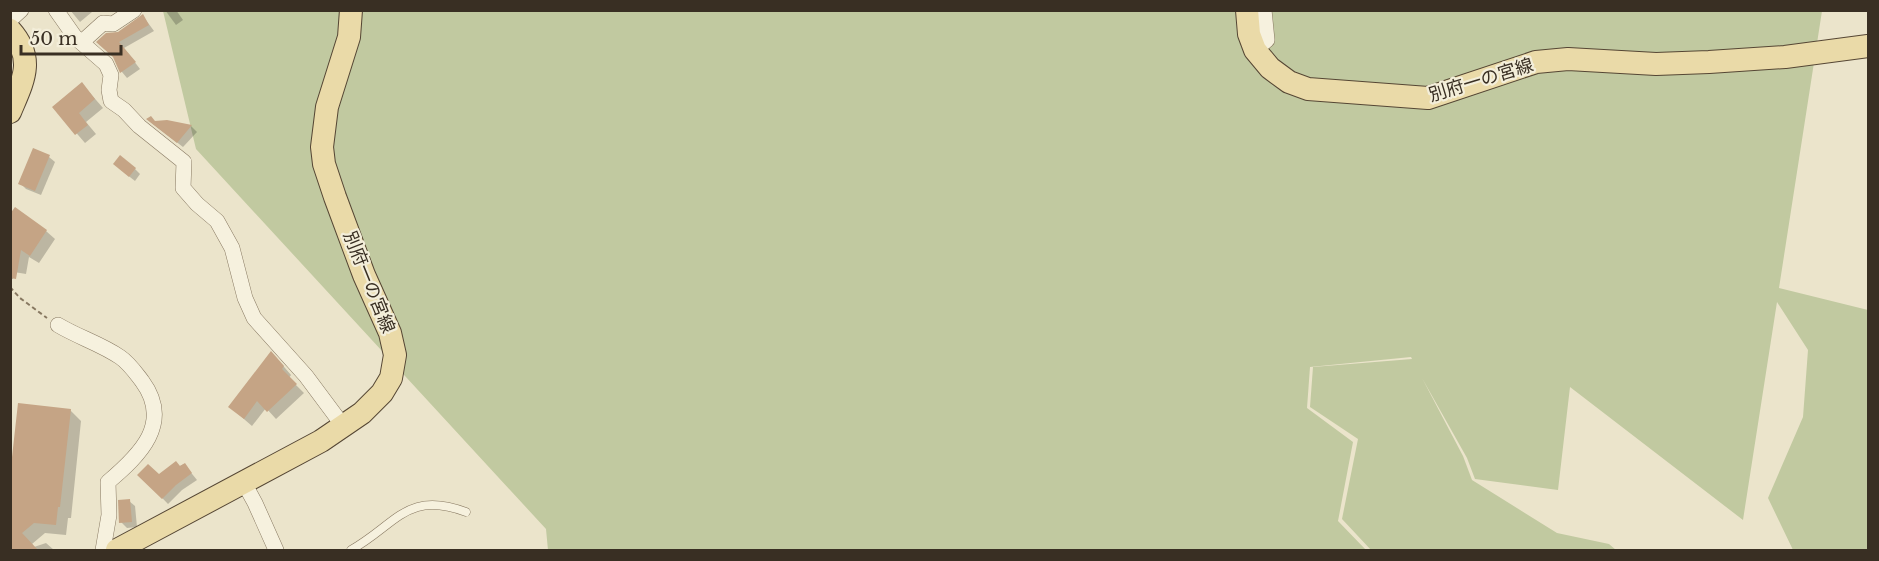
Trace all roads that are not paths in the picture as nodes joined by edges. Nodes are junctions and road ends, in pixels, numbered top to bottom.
1 (21, 10) edge
2 (56, 10) edge
3 (134, 10) edge
4 (351, 10) edge
5 (1246, 10) edge
6 (1264, 10) edge
7 (10, 20) edge
8 (10, 30) edge
9 (81, 42) junction
10 (1869, 46) edge
11 (1256, 51) junction
12 (10, 112) edge
13 (58, 325) road end
14 (344, 427) junction
15 (244, 483) junction
16 (466, 512) dead end
17 (103, 550) edge
18 (117, 550) edge
19 (276, 550) edge
20 (351, 550) edge

1 - 7 street
2 - 9 street
3 - 9 street
4 - 14 main road, 別府一の宮線
5 - 11 main road, 別府一の宮線
6 - 11 street
8 - 12 main road
9 - 14 street
10 - 11 main road, 別府一の宮線
13 - 17 street
14 - 15 main road, 別府一の宮線
15 - 18 main road, 別府一の宮線
15 - 19 street
16 - 20 lane

